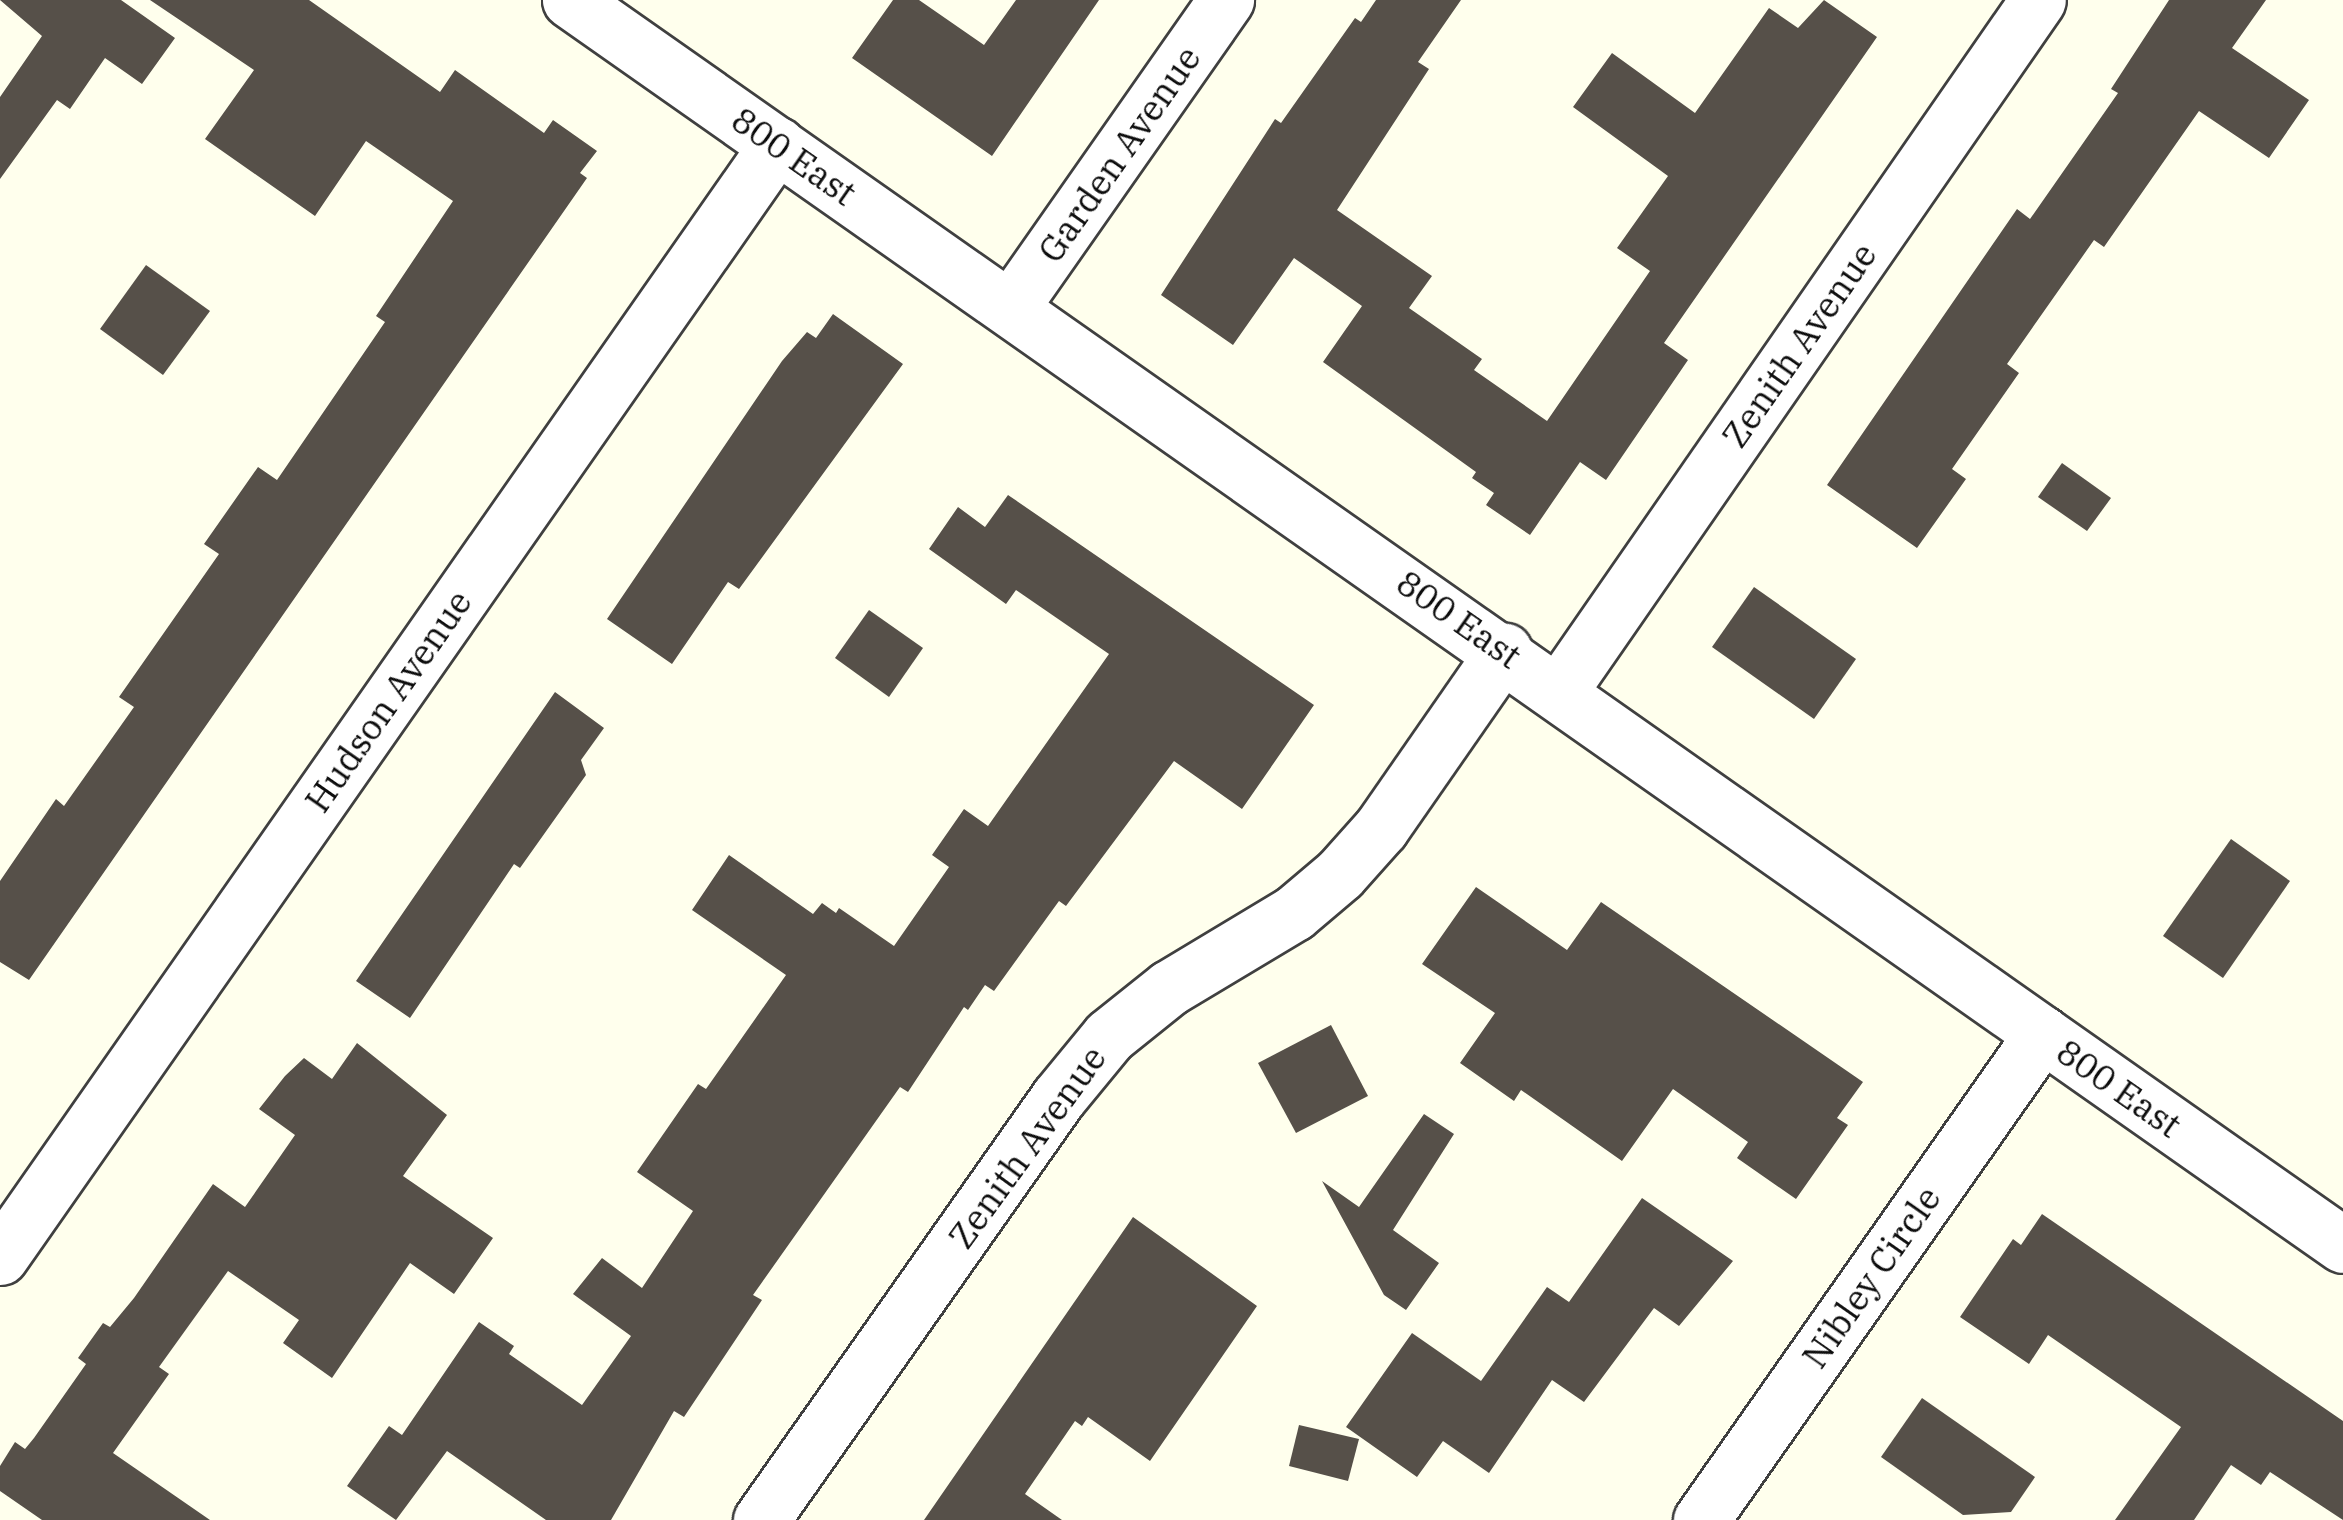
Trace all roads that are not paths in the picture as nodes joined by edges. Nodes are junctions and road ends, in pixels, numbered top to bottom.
1 (570, 0) edge
2 (1226, 0) edge
3 (2038, 0) edge
4 (777, 145) junction
5 (1011, 307) junction
6 (1504, 651) junction
7 (1560, 690) junction
8 (2042, 1034) junction
9 (2343, 1245) edge
10 (0, 1257) edge
11 (761, 1520) edge
12 (1701, 1520) edge

1 - 4 street, 800 East
2 - 5 street, Garden Avenue
3 - 7 street, Zenith Avenue
4 - 5 street, 800 East
4 - 10 street, Hudson Avenue
5 - 6 street, 800 East
6 - 7 street, 800 East
6 - 11 street, Zenith Avenue
7 - 8 street, 800 East
8 - 9 street, 800 East
8 - 12 street, Nibley Circle

